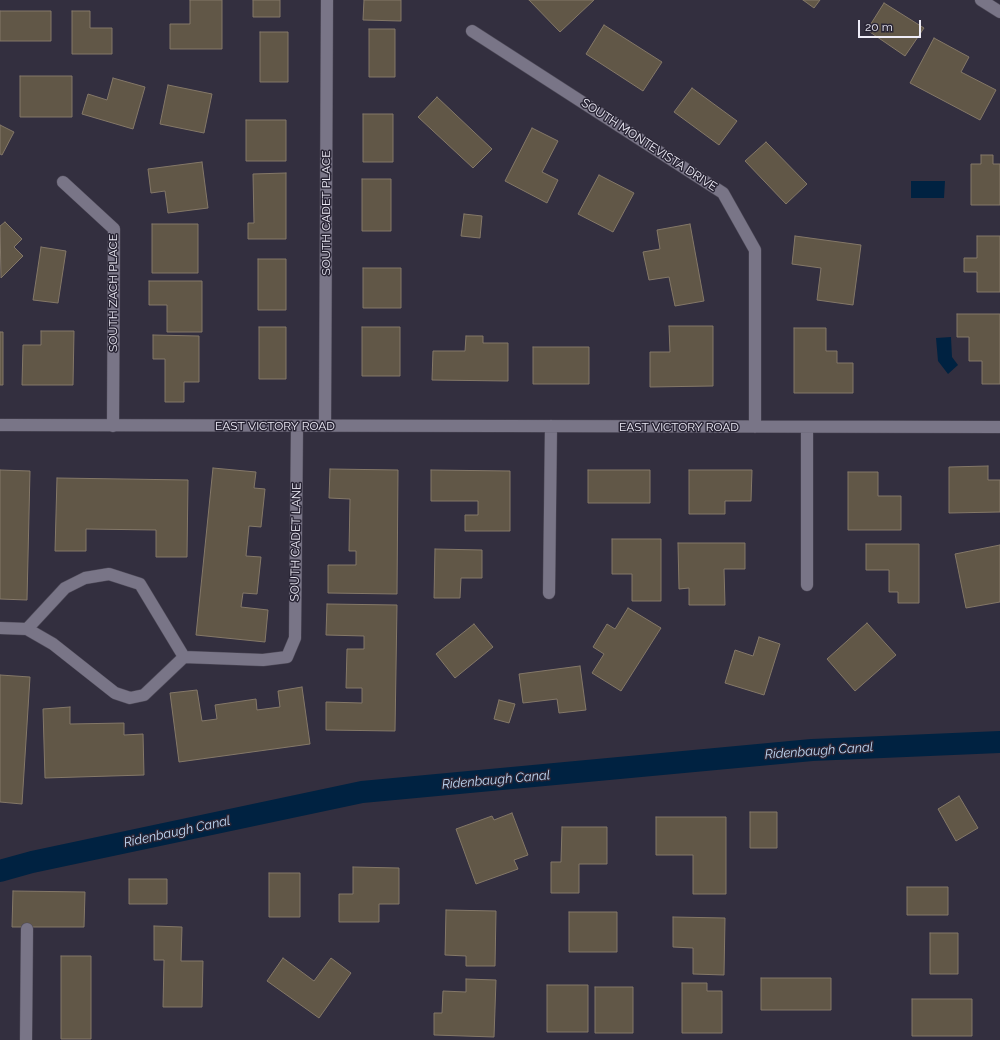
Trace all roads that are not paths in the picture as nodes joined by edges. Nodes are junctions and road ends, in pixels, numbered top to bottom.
1 (327, 0) edge
2 (981, 0) edge
3 (1000, 12) edge
4 (472, 31) dead end
5 (63, 182) dead end
6 (0, 425) edge
7 (113, 426) junction
8 (297, 426) junction
9 (326, 426) junction
10 (551, 426) junction
11 (755, 427) junction
12 (807, 427) junction
13 (1000, 427) edge
14 (807, 584) dead end
15 (549, 593) dead end
16 (0, 628) edge
17 (27, 629) junction
18 (184, 657) junction
19 (27, 929) dead end
20 (26, 1040) edge

1 - 9 street, SOUTH CADET PLACE
2 - 3 street
4 - 11 street, SOUTH MONTEVISTA DRIVE
5 - 7 street, SOUTH ZACH PLACE
6 - 7 street, EAST VICTORY ROAD
7 - 8 street, EAST VICTORY ROAD
8 - 9 street, EAST VICTORY ROAD
8 - 18 street, SOUTH CADET LANE
9 - 10 street, EAST VICTORY ROAD
10 - 11 street, EAST VICTORY ROAD
10 - 15 street
11 - 12 street, EAST VICTORY ROAD
12 - 13 street, EAST VICTORY ROAD
12 - 14 street
16 - 17 street
17 - 18 street
17 - 18 street
19 - 20 street

